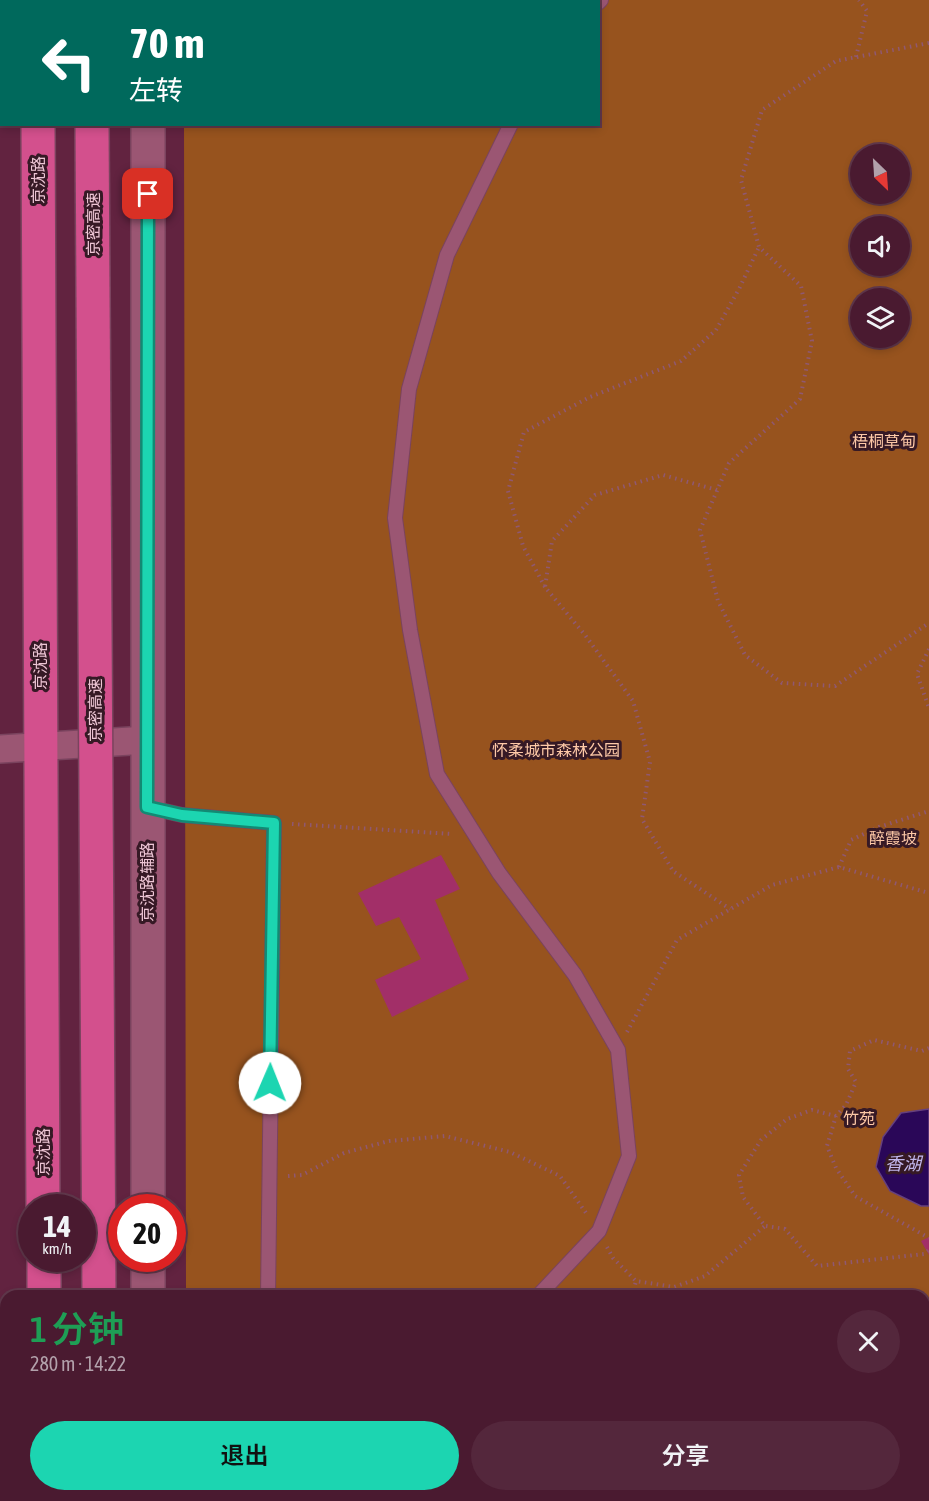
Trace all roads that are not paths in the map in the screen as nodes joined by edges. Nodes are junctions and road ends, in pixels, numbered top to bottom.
1 (38, 126) edge
2 (92, 126) edge
3 (148, 126) edge
4 (510, 126) edge
5 (147, 740) junction
6 (40, 748) junction
7 (0, 749) edge
8 (147, 807) junction
9 (43, 1194) edge
10 (148, 1194) edge
11 (44, 1272) edge
12 (148, 1272) edge
13 (44, 1290) edge
14 (99, 1290) edge
15 (148, 1290) edge
16 (268, 1290) edge
17 (544, 1290) edge
18 (0, 1340) edge
19 (0, 1494) edge

1 - 6 highway, 京沈路
2 - 14 highway, 京密高速, bridge
3 - 5 street, 京沈路辅路
4 - 17 lane
5 - 6 street
5 - 8 street, 京沈路辅路
6 - 7 street
6 - 9 highway, 京沈路
8 - 10 street, 京沈路辅路
8 - 16 lane
11 - 13 highway
12 - 15 street
18 - 19 highway

